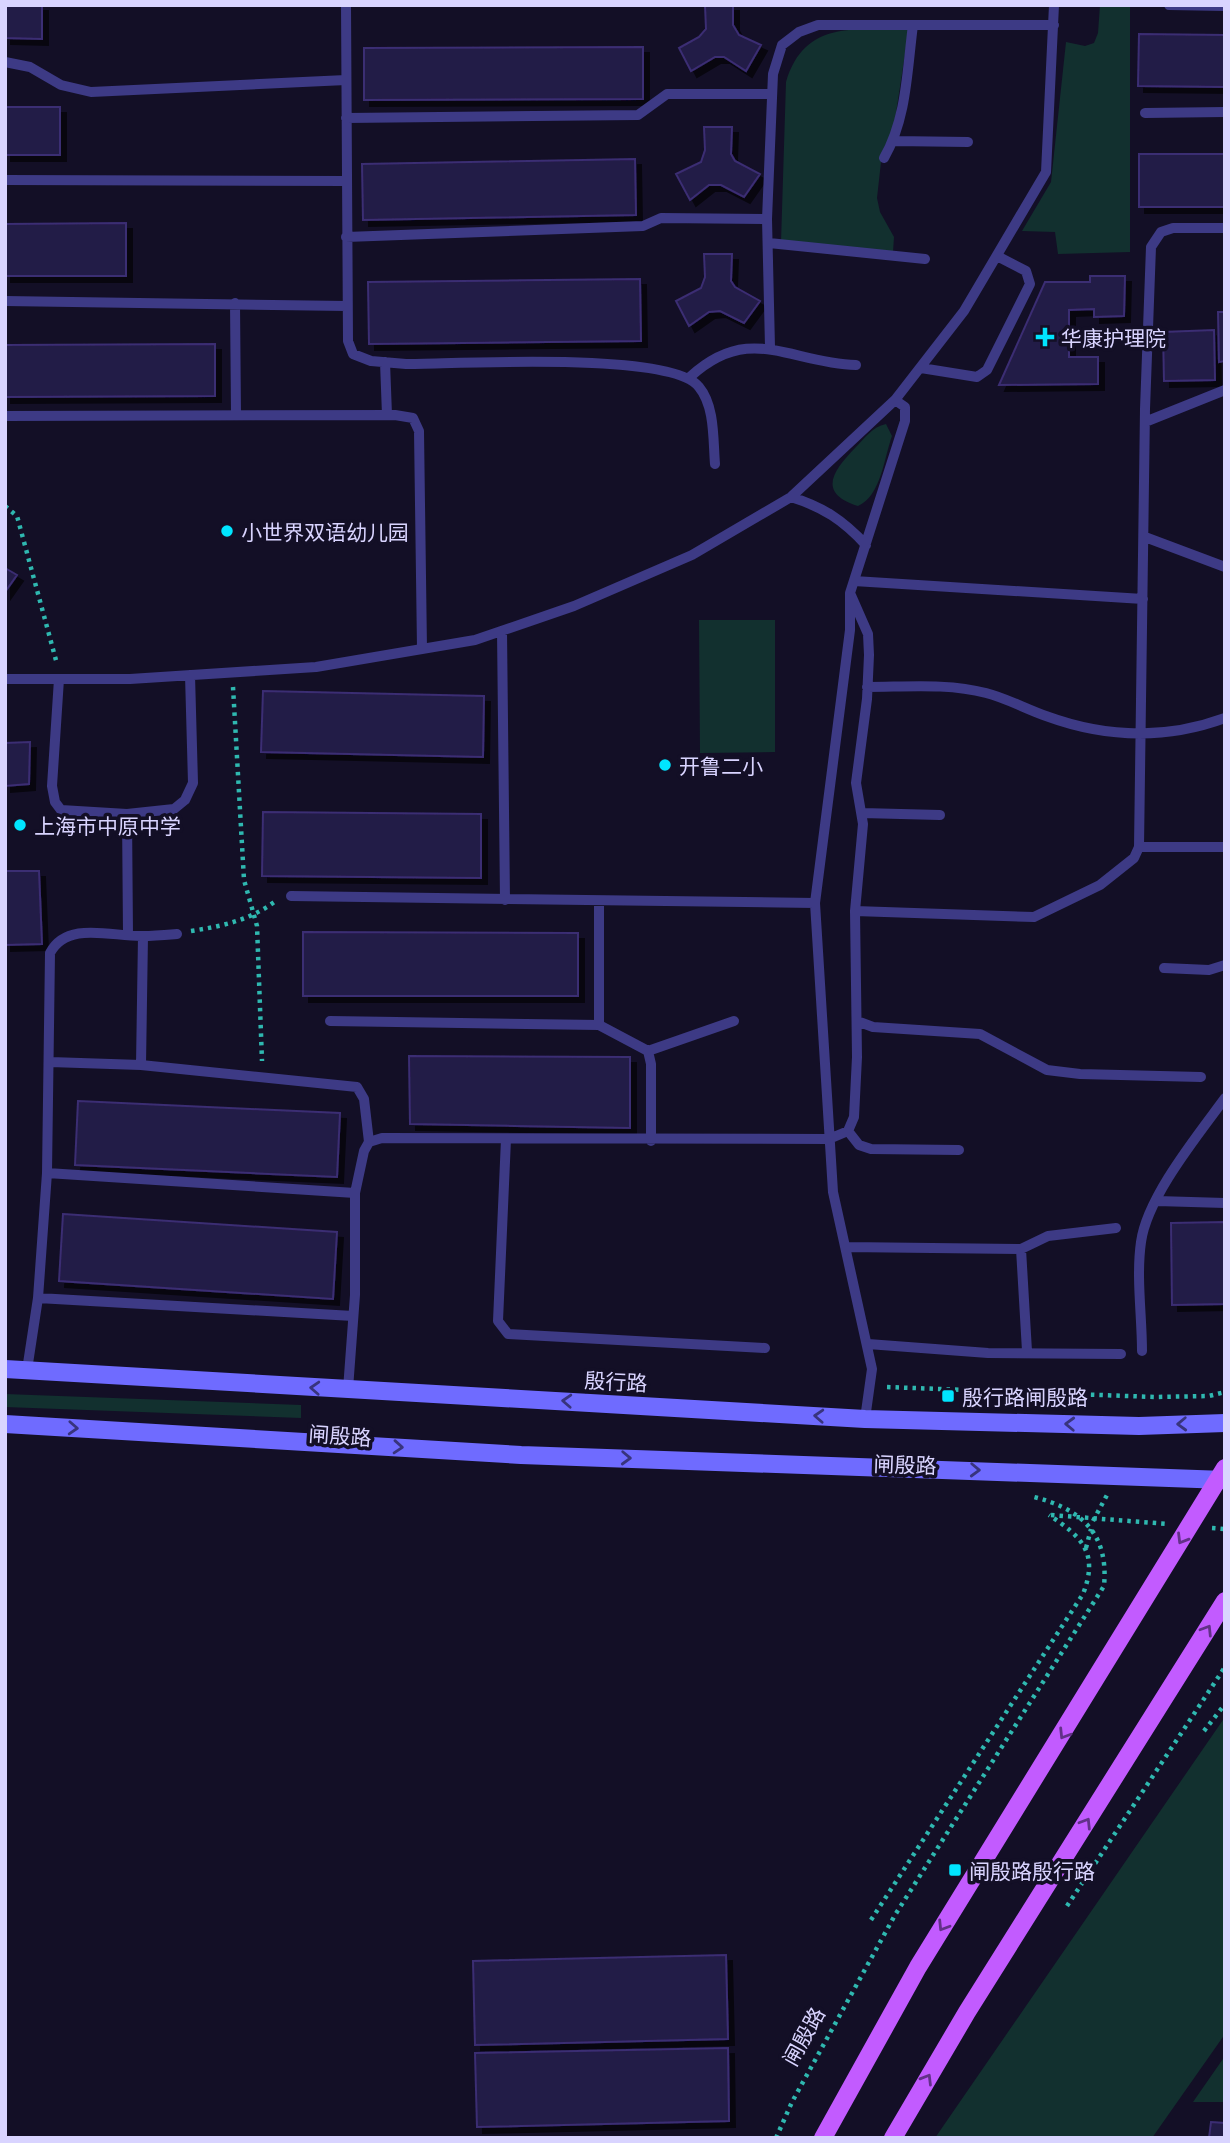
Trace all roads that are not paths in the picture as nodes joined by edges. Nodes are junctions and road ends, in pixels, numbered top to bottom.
1 (346, 5) edge
2 (1054, 5) edge
3 (1168, 5) edge
4 (1225, 6) edge
5 (913, 25) junction
6 (1054, 25) junction
7 (5, 62) edge
8 (346, 80) junction
9 (772, 94) junction
10 (1225, 112) edge
11 (1144, 113) dead end
12 (346, 118) junction
13 (894, 141) junction
14 (968, 142) dead end
15 (884, 158) dead end
16 (5, 180) edge
17 (346, 181) junction
18 (768, 219) junction
19 (1225, 228) edge
20 (346, 237) junction
21 (769, 243) junction
22 (996, 256) junction
23 (925, 259) dead end
24 (5, 301) edge
25 (235, 303) junction
26 (347, 306) junction
27 (770, 347) junction
28 (385, 362) junction
29 (856, 365) dead end
30 (921, 368) junction
31 (690, 377) junction
32 (1225, 390) edge
33 (895, 400) junction
34 (236, 415) junction
35 (387, 415) junction
36 (5, 416) edge
37 (1144, 422) junction
38 (715, 464) dead end
39 (791, 496) junction
40 (1144, 537) junction
41 (866, 545) junction
42 (1225, 567) edge
43 (854, 581) junction
44 (850, 593) junction
45 (1143, 598) junction
46 (502, 631) junction
47 (422, 649) junction
48 (190, 675) junction
49 (5, 679) edge
50 (59, 679) junction
51 (867, 687) junction
52 (1225, 718) edge
53 (1140, 736) junction
54 (862, 813) junction
55 (127, 814) junction
56 (940, 815) dead end
57 (1139, 847) junction
58 (1225, 847) edge
59 (291, 896) road end
60 (505, 900) junction
61 (599, 901) junction
62 (814, 903) junction
63 (855, 911) junction
64 (177, 934) road end
65 (128, 935) junction
66 (143, 936) junction
67 (1225, 965) edge
68 (1164, 968) dead end
69 (330, 1020) dead end
70 (734, 1020) dead end
71 (857, 1020) junction
72 (599, 1025) junction
73 (648, 1051) junction
74 (50, 1062) junction
75 (141, 1065) junction
76 (1201, 1077) dead end
77 (1225, 1098) edge
78 (848, 1131) junction
79 (506, 1139) junction
80 (829, 1139) junction
81 (651, 1141) junction
82 (369, 1142) junction
83 (959, 1150) dead end
84 (47, 1173) junction
85 (355, 1193) junction
86 (1157, 1201) junction
87 (1225, 1203) edge
88 (1116, 1228) dead end
89 (846, 1247) junction
90 (1021, 1249) junction
91 (38, 1298) junction
92 (353, 1316) junction
93 (868, 1344) junction
94 (765, 1348) dead end
95 (1027, 1351) junction
96 (1142, 1351) dead end
97 (1121, 1353) dead end
98 (5, 1369) edge
99 (27, 1370) junction
100 (348, 1388) junction
101 (865, 1419) junction
102 (1225, 1423) edge
103 (5, 1424) edge
104 (1222, 1476) edge
105 (1225, 1601) edge
106 (822, 2138) edge
107 (892, 2138) edge

1 - 8 lane
2 - 6 lane
3 - 4 lane
5 - 6 lane
5 - 9 lane
5 - 13 lane
6 - 22 lane
7 - 8 lane
8 - 12 lane
9 - 12 lane
9 - 18 lane
10 - 11 lane
12 - 17 lane
13 - 14 lane
13 - 15 lane
16 - 17 lane
17 - 20 lane
18 - 20 lane
18 - 21 lane
19 - 37 lane
20 - 26 lane
21 - 23 lane
21 - 27 lane
22 - 30 lane
22 - 30 lane
24 - 25 lane
25 - 26 lane
25 - 34 lane
26 - 28 lane
27 - 29 lane
27 - 31 lane
28 - 31 lane
28 - 35 lane
30 - 33 lane
31 - 38 lane
32 - 37 lane
33 - 39 lane
33 - 41 lane
34 - 35 lane
34 - 36 lane
35 - 47 lane
37 - 40 lane
39 - 41 lane
39 - 46 lane
40 - 42 lane
40 - 45 lane
41 - 43 lane
43 - 44 lane
43 - 45 lane
44 - 51 lane
44 - 62 lane
45 - 53 lane
46 - 47 lane
46 - 60 lane
47 - 48 lane
48 - 50 lane
48 - 55 lane
49 - 50 lane
50 - 55 lane
51 - 53 lane
51 - 54 lane
52 - 53 lane
53 - 57 lane
54 - 56 lane
54 - 63 lane
55 - 65 lane
57 - 58 lane
57 - 63 lane
59 - 60 lane
60 - 61 lane
61 - 62 lane
61 - 72 lane
62 - 80 lane
63 - 71 lane
64 - 66 lane
65 - 66 lane
65 - 74 lane
66 - 75 lane
67 - 68 lane
69 - 72 lane
70 - 73 lane
71 - 76 lane
71 - 78 lane
72 - 73 lane
73 - 81 lane
74 - 75 lane
74 - 84 lane
75 - 82 lane
77 - 86 lane
78 - 80 lane
78 - 83 lane
79 - 81 lane
79 - 82 lane
79 - 94 lane
80 - 81 lane
80 - 89 lane
82 - 85 lane
84 - 85 lane
84 - 91 lane
85 - 92 lane
86 - 87 lane
86 - 96 lane
88 - 90 lane
89 - 90 lane
89 - 93 lane
90 - 95 lane
91 - 92 lane
91 - 99 lane
92 - 100 lane
93 - 95 lane
93 - 101 lane
95 - 97 lane
98 - 99 main road, 殷行路
100 -> 99 main road, 殷行路
101 -> 100 main road, 殷行路
102 -> 101 main road, 殷行路
103 -> 104 main road
104 -> 106 main road
107 -> 105 main road

